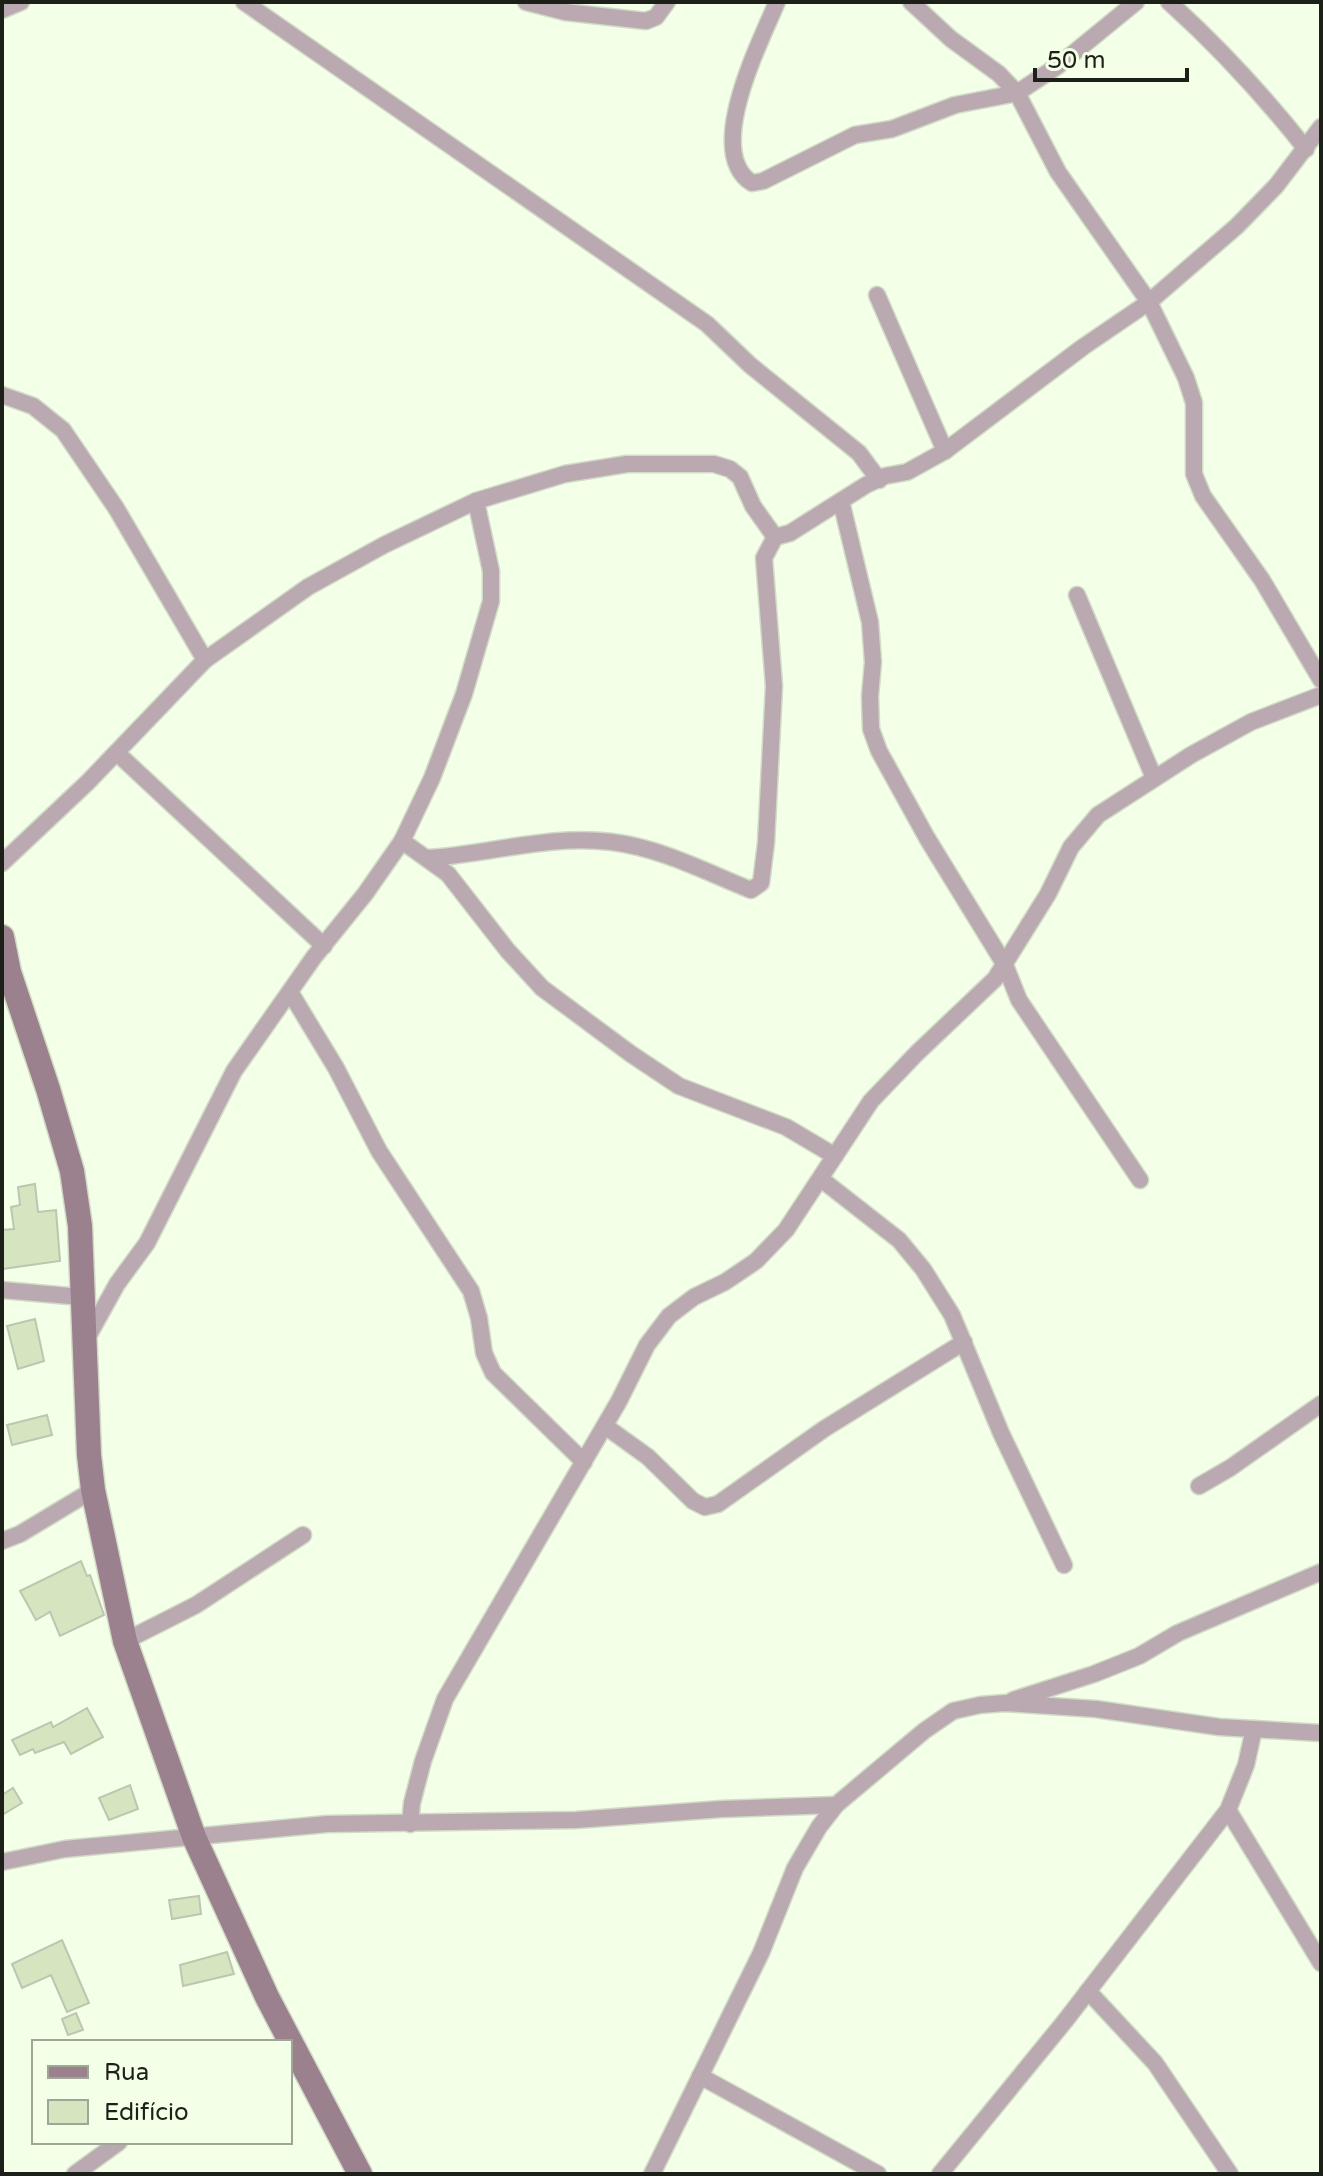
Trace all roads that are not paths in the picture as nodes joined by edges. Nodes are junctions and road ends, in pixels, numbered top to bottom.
1 (21, 2) edge
2 (244, 2) edge
3 (526, 2) edge
4 (667, 2) edge
5 (777, 2) edge
6 (911, 2) edge
7 (1136, 2) edge
8 (1169, 2) edge
9 (265, 7) edge
10 (2, 10) edge
11 (1017, 93) junction
12 (1321, 127) edge
13 (1306, 149) junction
14 (877, 295) dead end
15 (1149, 302) junction
16 (2, 395) edge
17 (945, 451) junction
18 (879, 480) junction
19 (476, 501) junction
20 (841, 501) junction
21 (775, 537) junction
22 (1077, 595) dead end
23 (205, 660) junction
24 (1321, 680) edge
25 (1321, 695) edge
26 (117, 753) junction
27 (1154, 778) junction
28 (402, 841) junction
29 (10, 847) edge
30 (429, 858) junction
31 (2, 863) edge
32 (2, 937) edge
33 (324, 946) junction
34 (1005, 965) junction
35 (290, 992) junction
36 (835, 1156) junction
37 (821, 1179) junction
38 (1140, 1180) dead end
39 (2, 1290) edge
40 (81, 1297) junction
41 (964, 1342) junction
42 (83, 1346) junction
43 (1321, 1404) edge
44 (605, 1426) junction
45 (584, 1462) junction
46 (1199, 1486) dead end
47 (93, 1490) junction
48 (303, 1535) dead end
49 (2, 1541) edge
50 (1064, 1565) dead end
51 (1321, 1572) edge
52 (125, 1641) junction
53 (1005, 1703) junction
54 (1254, 1729) junction
55 (1321, 1733) edge
56 (836, 1805) junction
57 (1228, 1810) junction
58 (410, 1824) junction
59 (194, 1837) junction
60 (2, 1862) edge
61 (1321, 1963) edge
62 (1088, 1991) junction
63 (288, 2040) edge
64 (292, 2048) edge
65 (700, 2076) junction
66 (116, 2144) edge
67 (75, 2174) edge
68 (360, 2174) edge
69 (652, 2174) edge
70 (878, 2174) edge
71 (940, 2174) edge
72 (1230, 2174) edge

1 - 10 street
2 - 9 street
3 - 4 street
5 - 11 street
6 - 11 street
7 - 11 street
8 - 13 street
9 - 18 street
11 - 15 street
12 - 13 street
13 - 15 street
14 - 17 street
15 - 17 street
15 - 24 street
16 - 23 street
17 - 18 street
18 - 20 street
19 - 21 street
19 - 23 street
19 - 28 street
20 - 21 street
20 - 34 street
21 - 30 street
22 - 27 street
23 - 26 street
25 - 27 street
26 - 29 street
26 - 33 street
27 - 34 street
28 - 30 street
28 - 33 street
29 - 31 street
30 - 36 street
32 - 40 street
33 - 35 street
34 - 36 street
34 - 38 street
35 - 42 street
35 - 45 street
36 - 37 street
37 - 41 street
37 - 44 street
39 - 40 street
40 - 42 street
41 - 44 street
41 - 50 street
42 - 47 street
43 - 46 street
44 - 45 street
45 - 58 street
47 - 49 street
47 - 52 street
48 - 52 street
51 - 53 street
52 - 59 street
53 - 54 street
53 - 56 street
54 - 55 street
54 - 57 street
56 - 58 street
56 - 65 street
57 - 61 street
57 - 62 street
58 - 59 street
59 - 60 street
59 - 63 street
62 - 71 street
62 - 72 street
64 - 68 street
65 - 69 street
65 - 70 street
66 - 67 street

